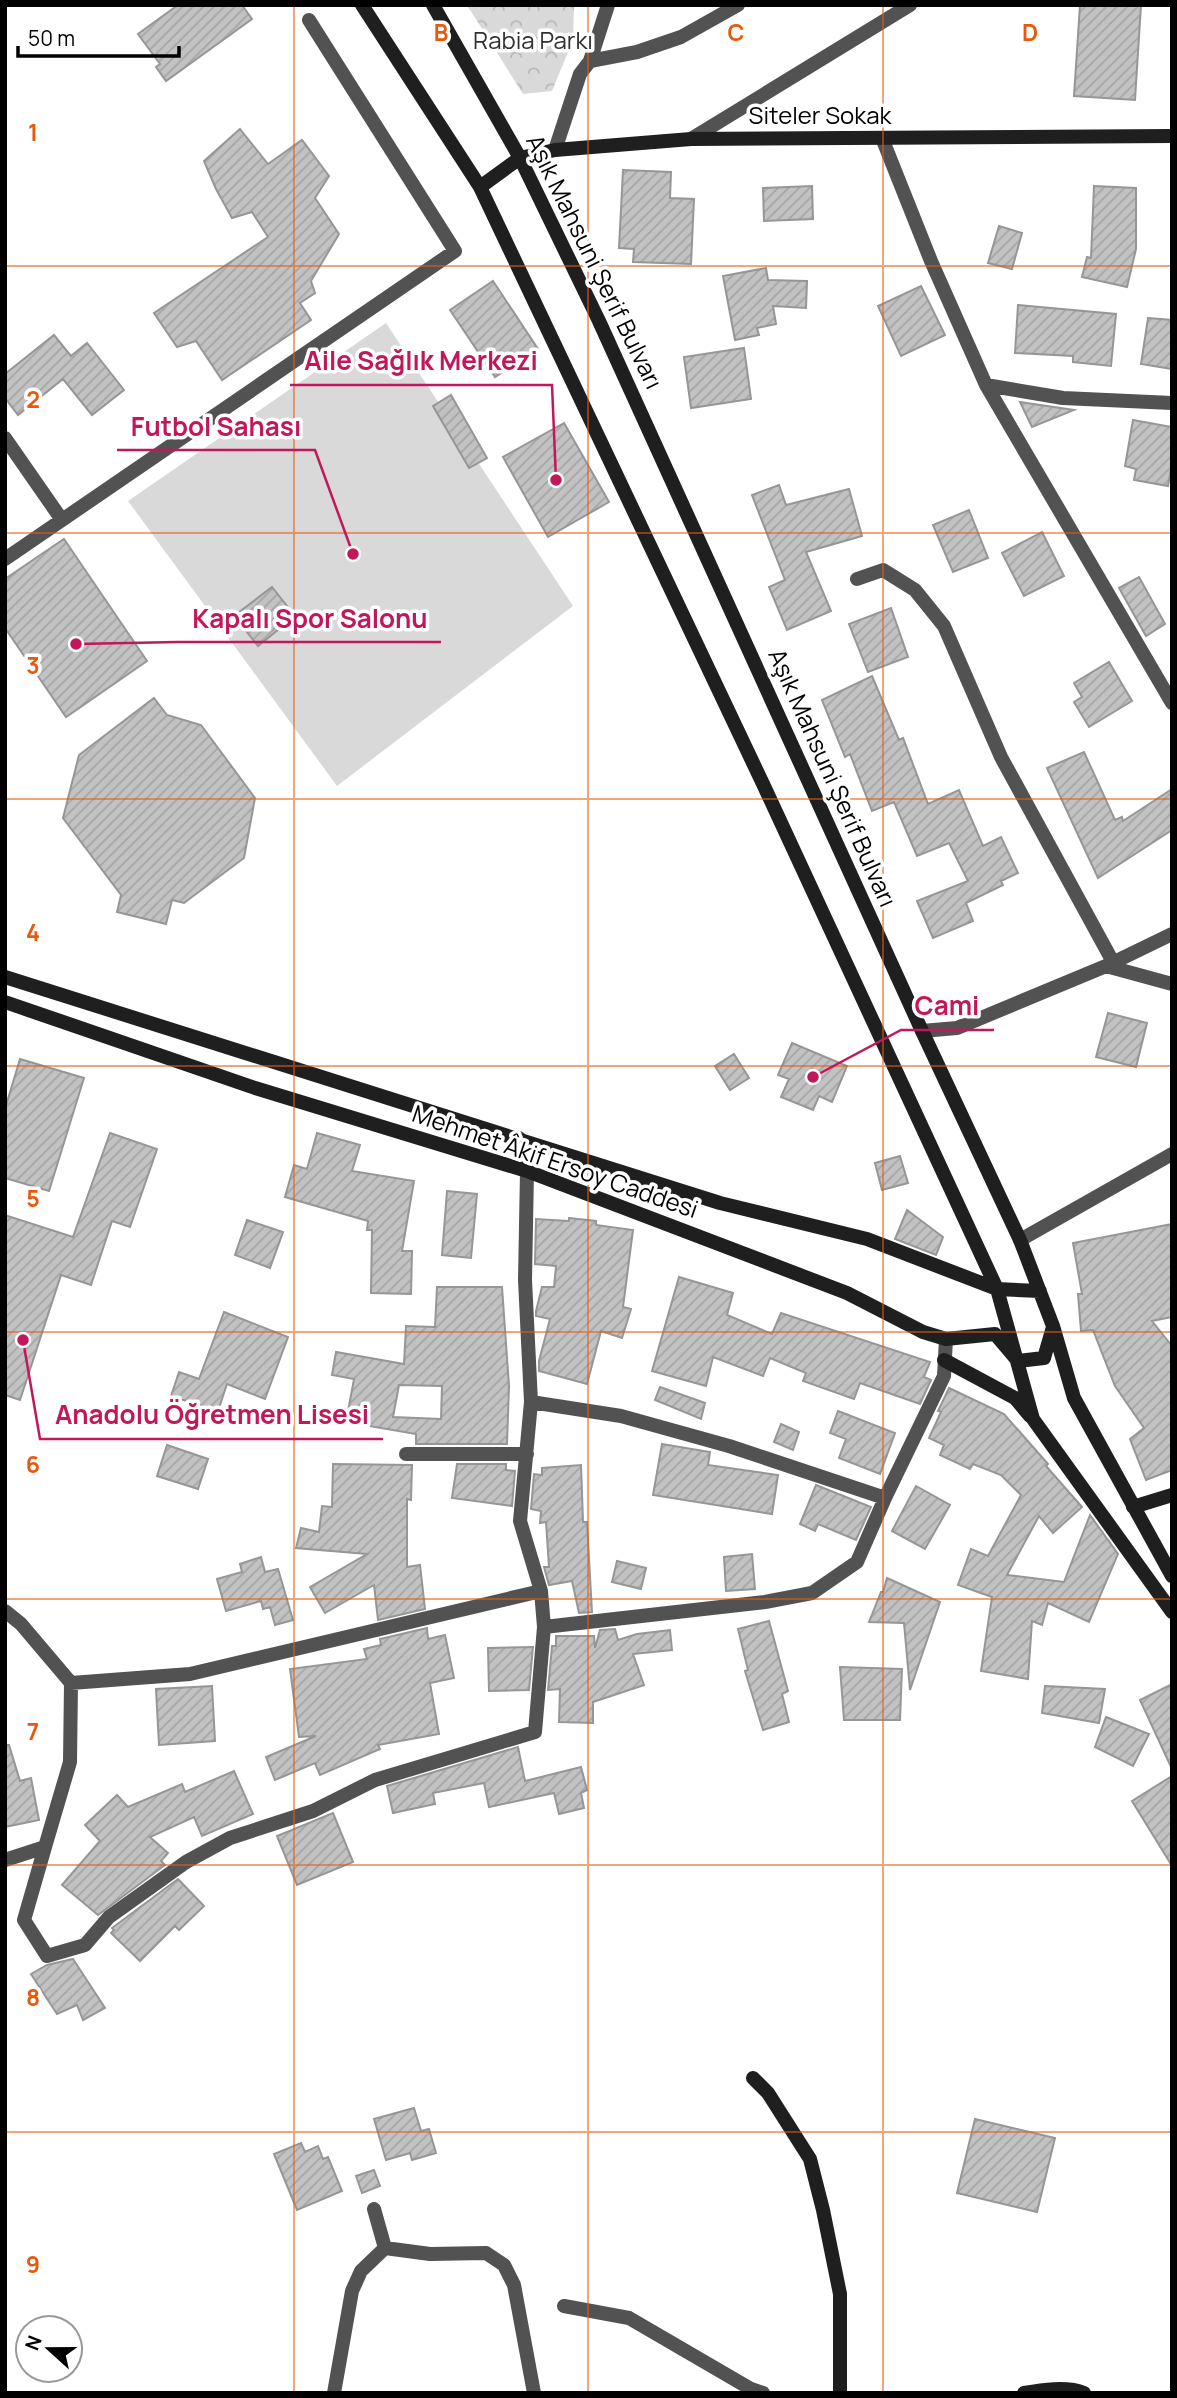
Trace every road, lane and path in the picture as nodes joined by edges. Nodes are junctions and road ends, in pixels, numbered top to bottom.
1 (362, 5) edge
2 (433, 5) edge
3 (608, 5) edge
4 (738, 5) edge
5 (910, 5) edge
6 (309, 20) dead end
7 (590, 61) junction
8 (1172, 136) edge
9 (882, 138) junction
10 (691, 139) junction
11 (555, 150) junction
12 (520, 158) junction
13 (480, 187) junction
14 (986, 384) junction
15 (1172, 403) edge
16 (5, 438) edge
17 (62, 520) junction
18 (5, 559) edge
19 (857, 579) dead end
20 (1172, 703) edge
21 (1172, 934) edge
22 (1110, 964) junction
23 (5, 977) edge
24 (1172, 984) edge
25 (5, 1002) edge
26 (922, 1031) junction
27 (519, 1138) junction
28 (1172, 1154) edge
29 (527, 1171) junction
30 (1020, 1240) junction
31 (997, 1289) junction
32 (1040, 1291) junction
33 (1053, 1326) junction
34 (946, 1339) junction
35 (944, 1360) junction
36 (1018, 1361) junction
37 (531, 1402) junction
38 (1033, 1419) junction
39 (406, 1454) dead end
40 (527, 1454) junction
41 (1172, 1494) edge
42 (885, 1498) junction
43 (1133, 1507) junction
44 (1172, 1576) edge
45 (541, 1591) junction
46 (5, 1611) edge
47 (1172, 1612) edge
48 (544, 1628) junction
49 (71, 1683) junction
50 (45, 1847) junction
51 (5, 1860) edge
52 (753, 2078) dead end
53 (374, 2209) dead end
54 (384, 2248) junction
55 (564, 2306) dead end
56 (334, 2393) edge
57 (534, 2393) edge
58 (764, 2393) edge
59 (840, 2393) edge
60 (1024, 2393) edge
61 (1084, 2393) edge

1 - 13 main road
2 - 12 main road, Aşık Mahsuni Şerif Bulvarı
3 - 7 street
4 - 7 street
5 - 10 street
6 - 17 street
7 - 11 street
8 - 9 main road, Siteler Sokak
9 - 10 main road, Siteler Sokak
9 - 14 street
10 - 11 main road, Siteler Sokak
11 - 12 main road, Siteler Sokak
12 - 13 main road, Siteler Sokak
12 - 26 main road, Aşık Mahsuni Şerif Bulvarı
13 - 31 main road
14 - 15 street
14 - 20 street
16 - 17 street
17 - 18 street
19 - 22 street
21 - 22 street
22 - 24 street
22 - 26 street
23 - 27 main road, Mehmet Âkif Ersoy Caddesi
25 - 29 main road, Mehmet Âkif Ersoy Caddesi
26 - 30 main road, Aşık Mahsuni Şerif Bulvarı
27 - 29 street
27 - 31 main road, Mehmet Âkif Ersoy Caddesi
28 - 30 street
29 - 34 main road, Mehmet Âkif Ersoy Caddesi
29 - 37 street
30 - 32 main road, Aşık Mahsuni Şerif Bulvarı
31 - 32 main road, Mehmet Âkif Ersoy Caddesi
31 - 36 main road
32 - 33 main road, Aşık Mahsuni Şerif Bulvarı
33 - 36 main road
33 - 43 main road, Aşık Mahsuni Şerif Bulvarı
34 - 35 street
34 - 36 main road, Mehmet Âkif Ersoy Caddesi
35 - 38 main road
35 - 42 street
36 - 38 main road
37 - 40 street
37 - 42 street
38 - 47 main road
39 - 40 street
40 - 45 street
41 - 43 main road
42 - 48 street
43 - 44 main road, Aşık Mahsuni Şerif Bulvarı
45 - 48 street
45 - 49 street
46 - 49 street
48 - 50 street
49 - 50 street
50 - 51 street
52 - 59 main road
53 - 54 street
54 - 56 street
54 - 57 street
55 - 58 street
60 - 61 main road

